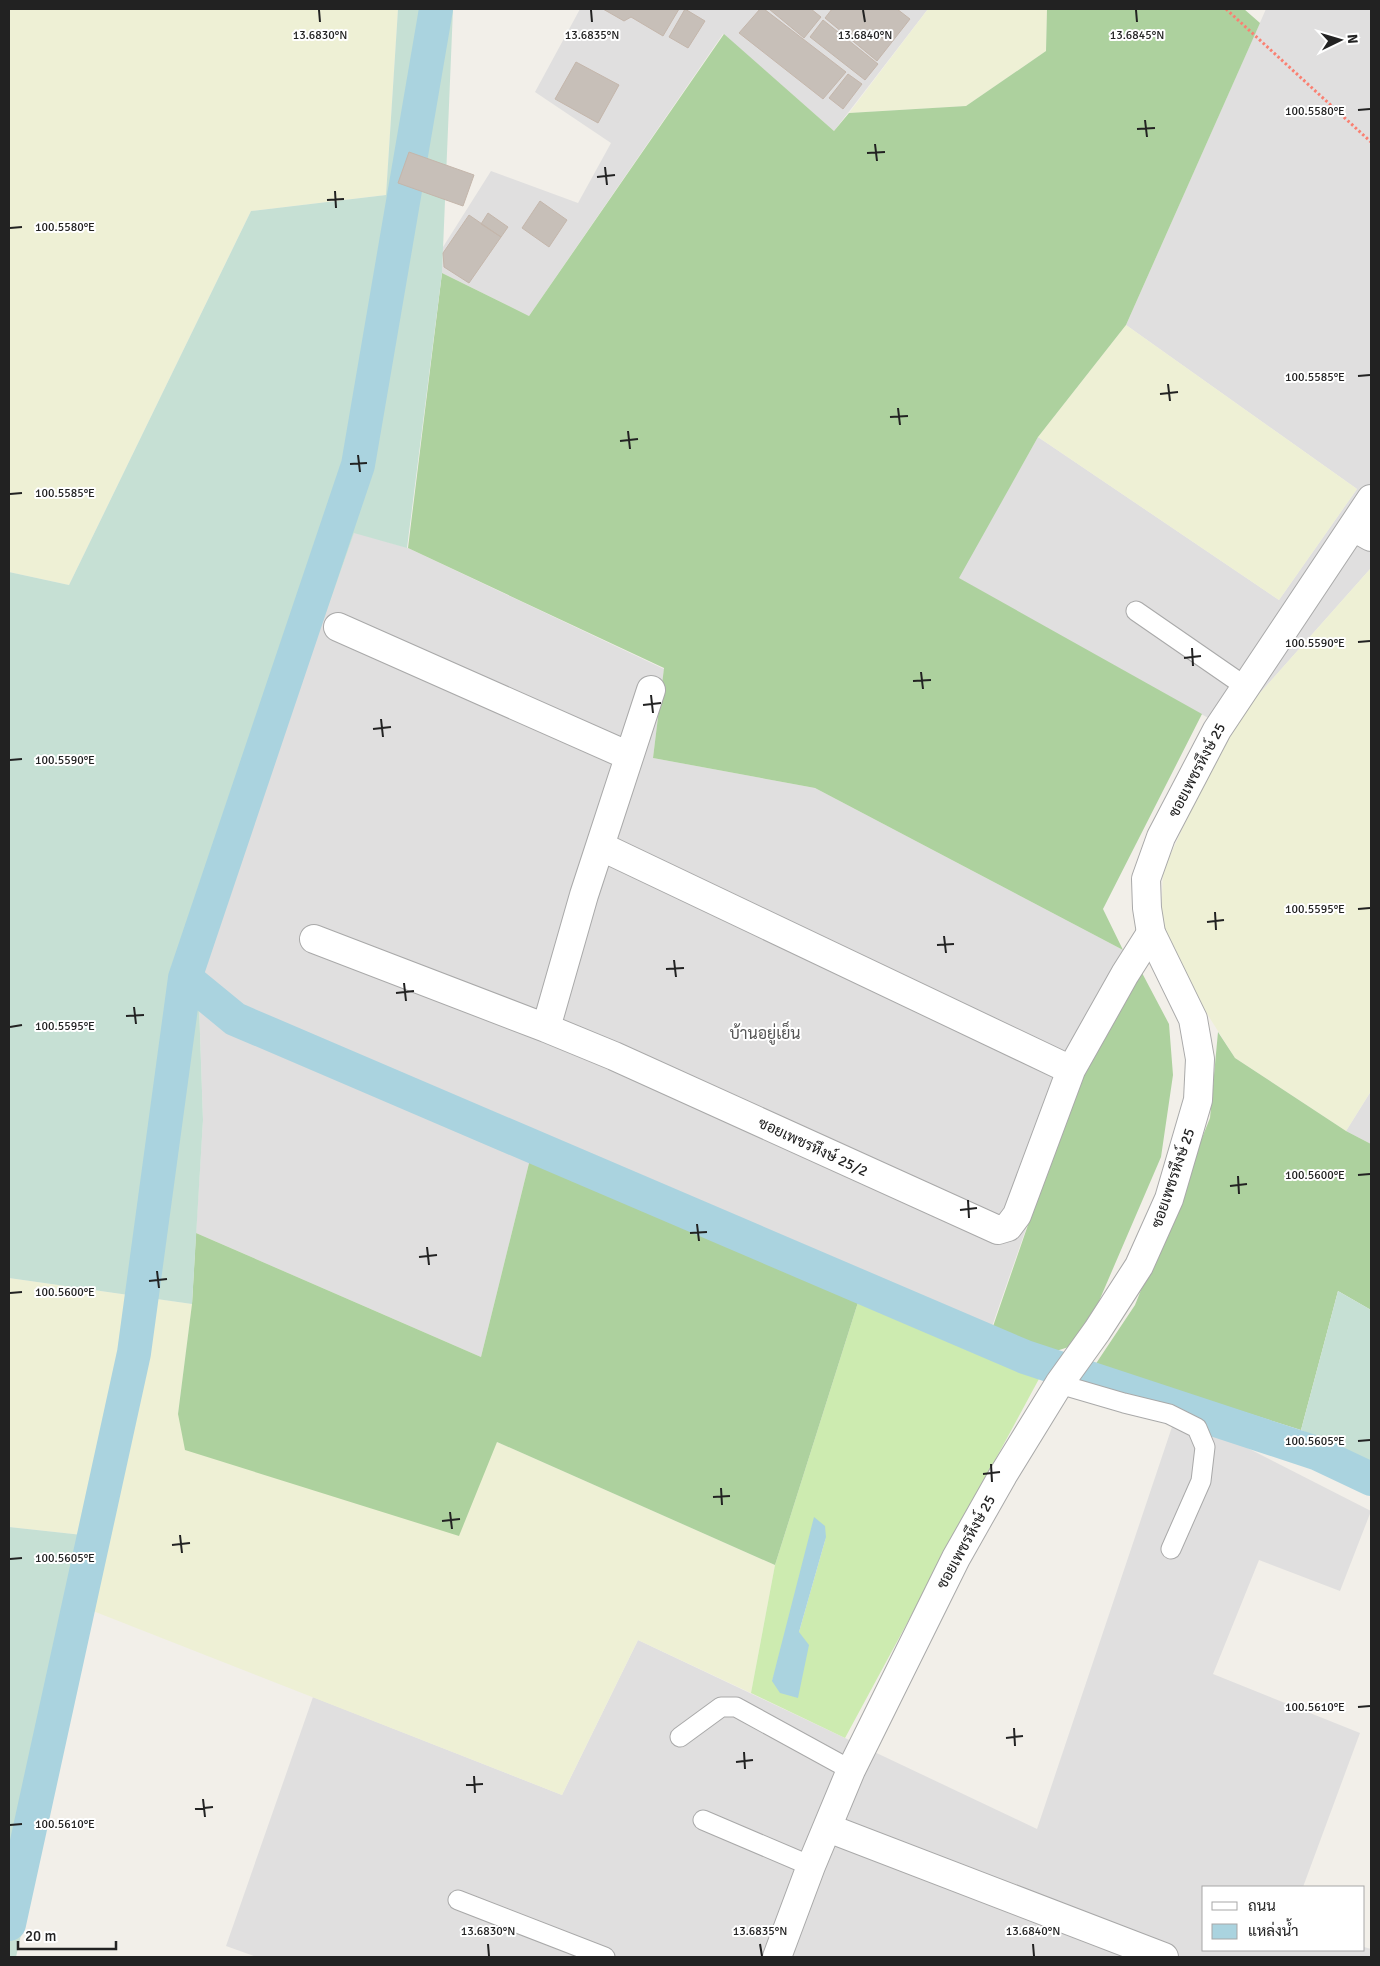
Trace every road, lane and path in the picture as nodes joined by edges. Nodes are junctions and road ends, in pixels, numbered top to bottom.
1 (1226, 9) edge
2 (1371, 142) edge
3 (1371, 499) edge
4 (1362, 532) edge
5 (1136, 611) dead end
6 (338, 627) dead end
7 (1246, 687) junction
8 (651, 690) dead end
9 (629, 756) junction
10 (600, 846) junction
11 (1151, 933) junction
12 (314, 939) dead end
13 (546, 1028) junction
14 (1070, 1070) junction
15 (1059, 1384) junction
16 (1171, 1549) dead end
17 (680, 1736) dead end
18 (851, 1770) junction
19 (703, 1820) dead end
20 (828, 1828) junction
21 (811, 1866) junction
22 (458, 1900) dead end
23 (605, 1957) edge
24 (776, 1957) edge
25 (1164, 1957) edge

1 - 2 path
3 - 4 street, ซอยเพชรหึงษ์ 25
4 - 7 street, ซอยเพชรหึงษ์ 25
5 - 7 lane
6 - 9 street
7 - 11 street, ซอยเพชรหึงษ์ 25
8 - 9 street
9 - 10 street
10 - 13 street
10 - 14 street
11 - 14 street, ซอยเพชรหึงษ์ 25/2
11 - 15 street, ซอยเพชรหึงษ์ 25
12 - 13 street, ซอยเพชรหึงษ์ 25/2
13 - 14 street, ซอยเพชรหึงษ์ 25/2
15 - 16 lane
15 - 18 street, ซอยเพชรหึงษ์ 25
17 - 18 lane
18 - 20 street, ซอยเพชรหึงษ์ 25
19 - 21 lane
20 - 21 street, ซอยเพชรหึงษ์ 25
20 - 25 street
21 - 24 street, ซอยเพชรหึงษ์ 25
22 - 23 lane

